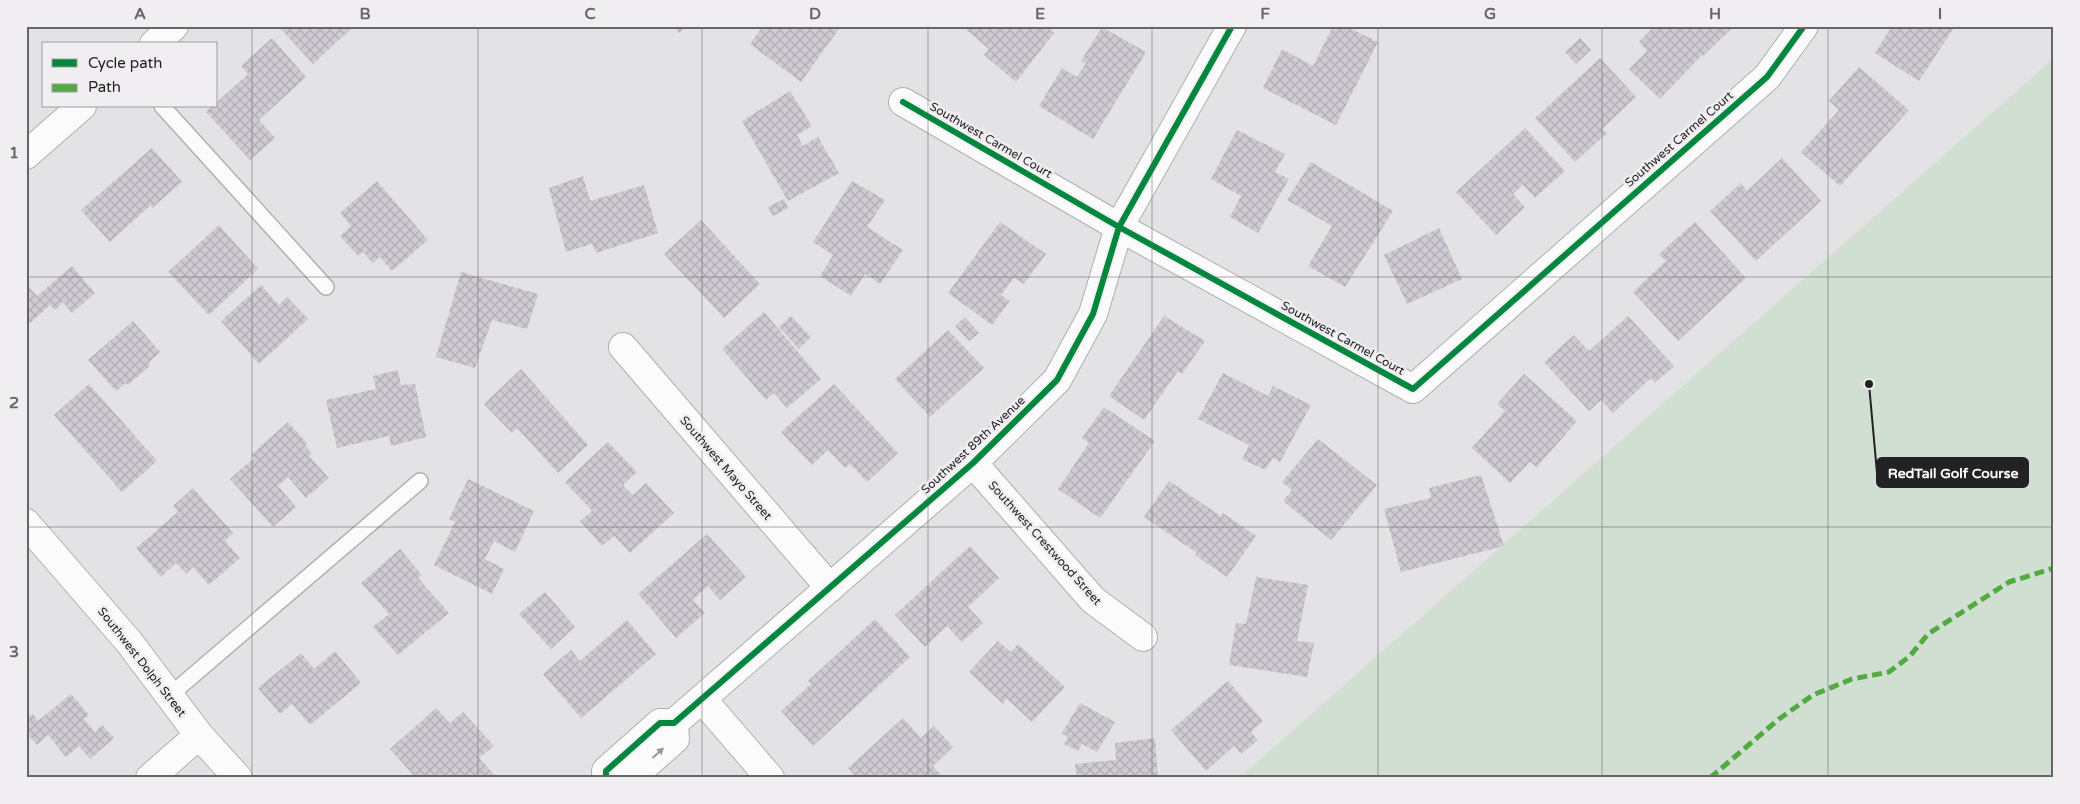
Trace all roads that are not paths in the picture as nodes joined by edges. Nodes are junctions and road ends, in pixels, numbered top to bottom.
1 (174, 26) edge
2 (1232, 26) edge
3 (1804, 26) edge
4 (156, 42) edge
5 (903, 102) dead end
6 (80, 108) edge
7 (164, 108) edge
8 (26, 155) edge
9 (1119, 227) junction
10 (326, 288) dead end
11 (622, 348) dead end
12 (973, 463) junction
13 (420, 481) dead end
14 (26, 523) edge
15 (830, 588) junction
16 (1143, 637) dead end
17 (169, 696) junction
18 (702, 699) junction
19 (674, 724) junction
20 (199, 735) junction
21 (150, 778) edge
22 (238, 778) edge
23 (606, 778) edge
24 (631, 778) edge
25 (770, 778) edge

1 - 4 street
2 - 9 street, Southwest 89th Avenue
3 - 9 street, Southwest Carmel Court
5 - 9 street, Southwest Carmel Court
6 - 8 street
7 - 10 lane
9 - 12 street, Southwest 89th Avenue
11 - 15 street, Southwest Mayo Street
12 - 15 street, Southwest 89th Avenue
12 - 16 street, Southwest Crestwood Street
13 - 17 lane
14 - 17 street, Southwest Dolph Street
15 - 18 street, Southwest 89th Avenue
17 - 20 street, Southwest Dolph Street
18 - 19 street, Southwest 89th Avenue
18 - 25 street
19 - 23 street, Southwest 89th Avenue
24 -> 19 street
20 - 21 street
20 - 22 street, Southwest Dolph Street

